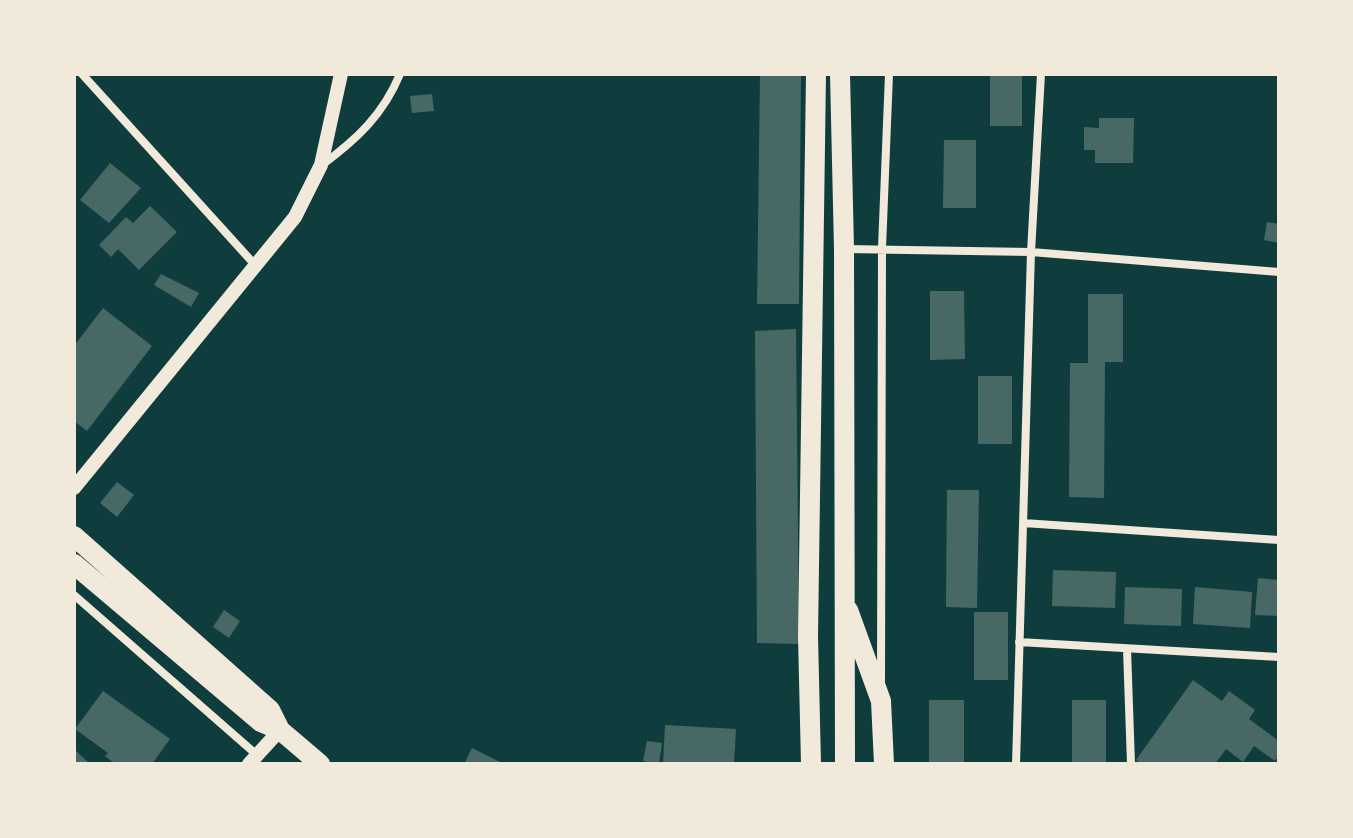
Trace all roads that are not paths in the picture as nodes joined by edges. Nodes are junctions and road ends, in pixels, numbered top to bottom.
1 (82, 74) edge
2 (341, 74) edge
3 (400, 74) edge
4 (816, 74) edge
5 (840, 74) edge
6 (889, 74) edge
7 (1041, 74) edge
8 (321, 165) junction
9 (882, 248) junction
10 (844, 249) junction
11 (1031, 252) junction
12 (257, 267) junction
13 (1279, 272) edge
14 (74, 488) edge
15 (1023, 523) junction
16 (74, 536) edge
17 (1279, 540) edge
18 (74, 564) edge
19 (74, 595) edge
20 (843, 596) junction
21 (1019, 642) junction
22 (1127, 649) junction
23 (1279, 657) edge
24 (881, 701) junction
25 (280, 730) junction
26 (253, 760) edge
27 (320, 764) edge
28 (811, 764) edge
29 (845, 764) edge
30 (884, 764) edge
31 (1016, 764) edge
32 (1131, 764) edge

1 - 12 street
2 - 8 street
3 - 8 street
4 - 28 main road
5 - 10 main road
6 - 9 street
7 - 11 street
8 - 12 street
9 - 10 street
9 - 11 street
9 - 24 street
10 - 20 main road
11 - 13 street
11 - 15 street
12 - 14 street
15 - 17 street
15 - 21 street
16 - 25 main road
18 - 25 main road
19 - 26 street
20 - 24 main road
20 - 29 main road
21 - 22 street
21 - 31 street
22 - 23 street
22 - 32 street
24 - 30 main road
25 - 26 street
25 - 27 main road

